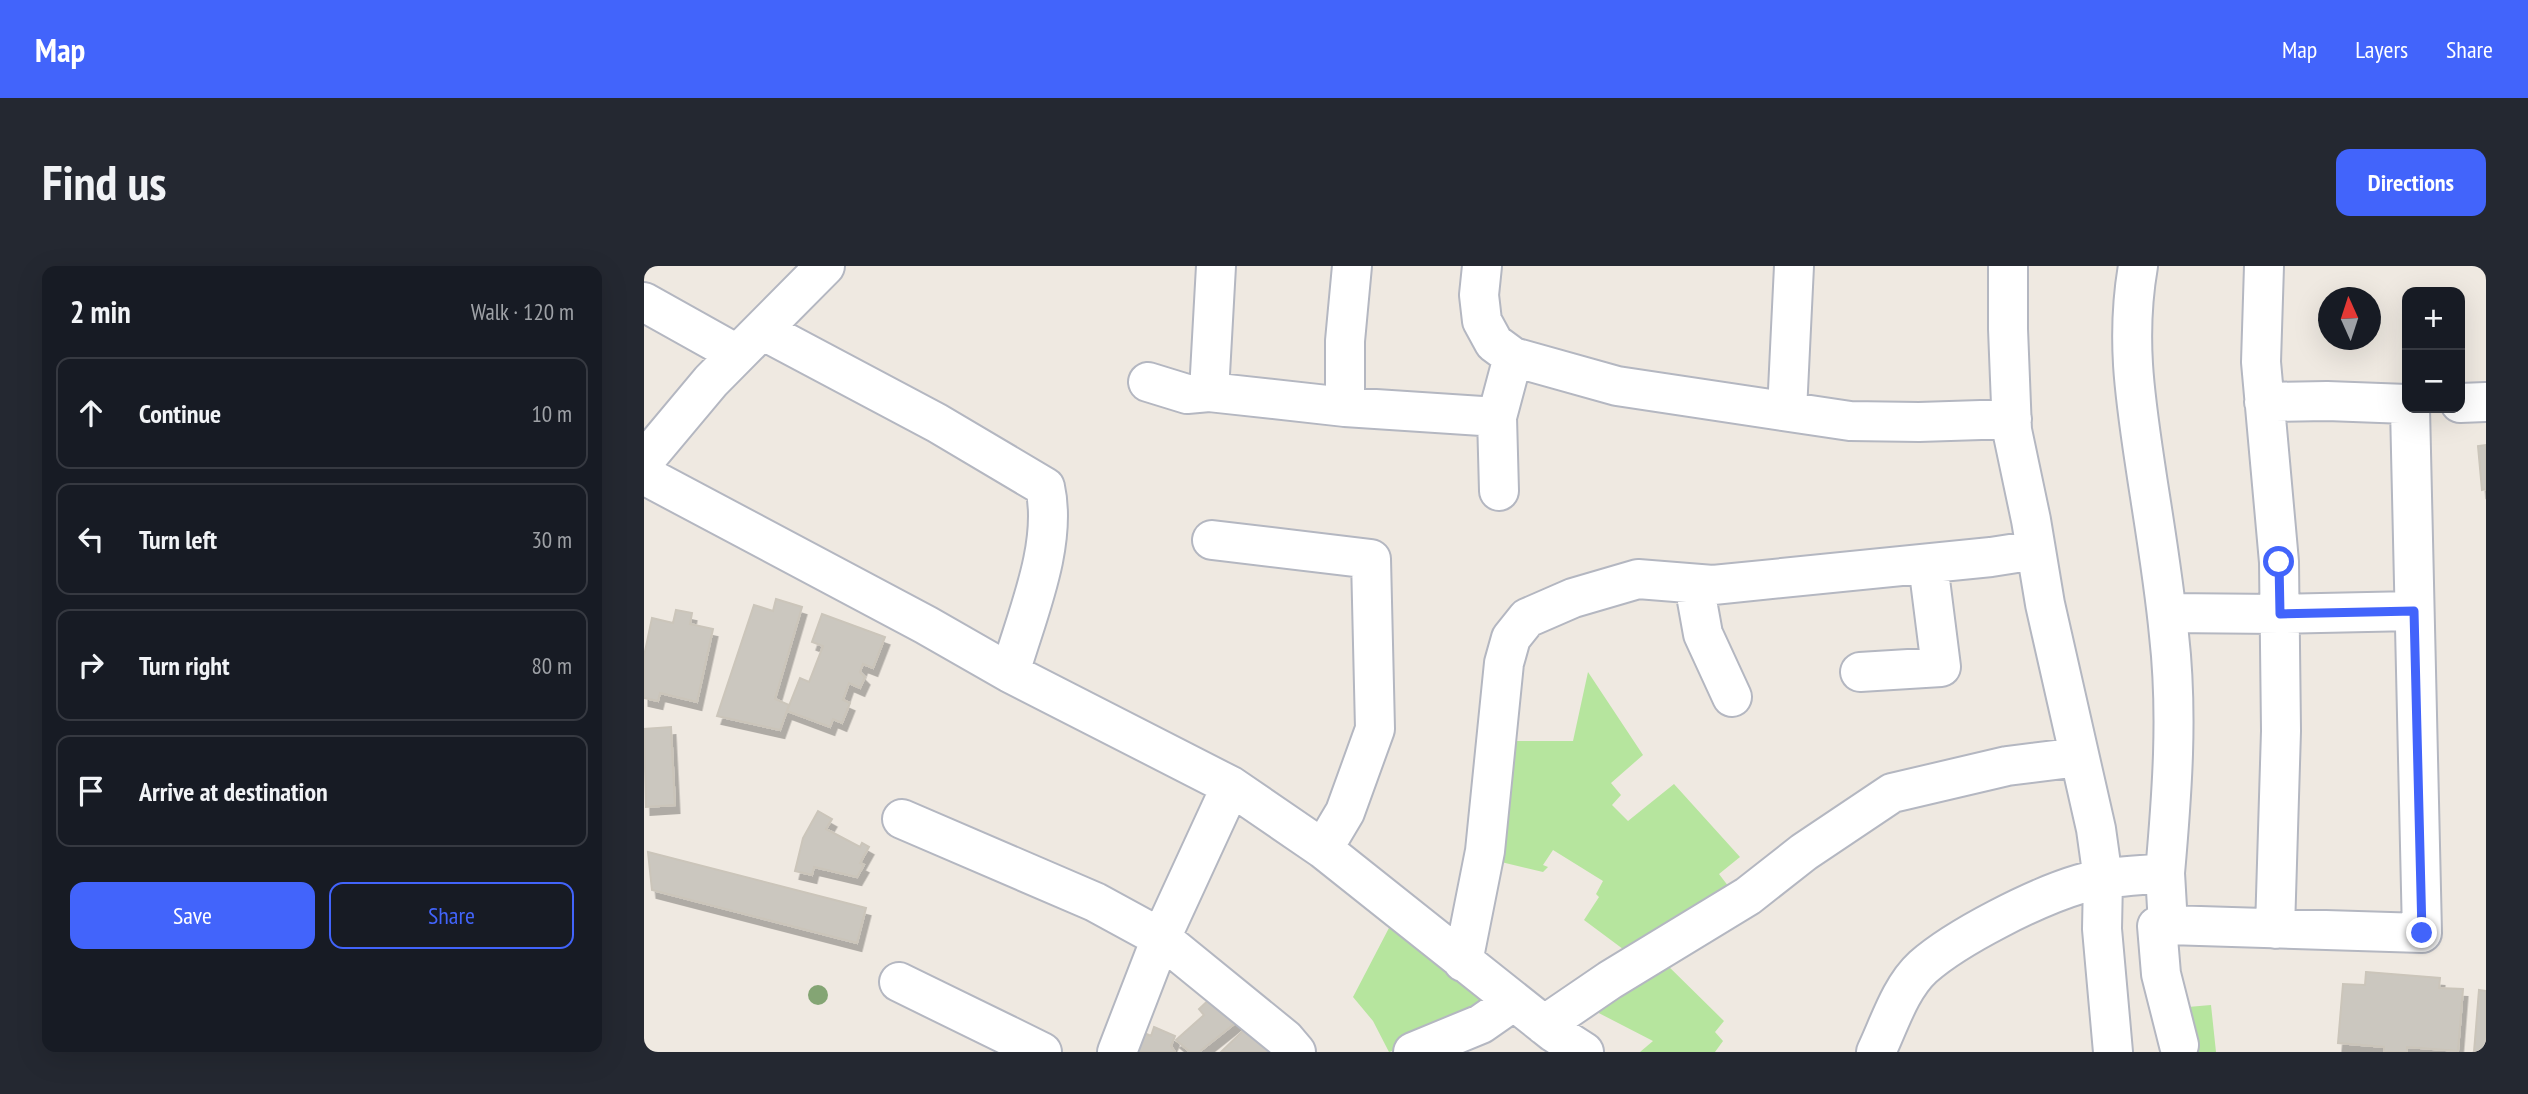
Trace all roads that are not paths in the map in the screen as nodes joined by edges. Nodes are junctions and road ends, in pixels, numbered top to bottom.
1 (792, 266) edge
2 (825, 266) edge
3 (1216, 266) edge
4 (1352, 266) edge
5 (1482, 266) edge
6 (1794, 266) edge
7 (2008, 266) edge
8 (2138, 266) edge
9 (2264, 266) edge
10 (644, 302) edge
11 (788, 303) junction
12 (750, 342) junction
13 (1513, 357) junction
14 (1149, 382) dead end
15 (1209, 392) junction
16 (2264, 402) junction
17 (2486, 402) edge
18 (2465, 403) edge
19 (2402, 406) edge
20 (1345, 407) junction
21 (1787, 411) junction
22 (2409, 413) edge
23 (1497, 417) junction
24 (2012, 419) junction
25 (644, 461) edge
26 (644, 475) edge
27 (1499, 491) dead end
28 (1212, 540) dead end
29 (2036, 550) junction
30 (1928, 564) junction
31 (1694, 584) junction
32 (2414, 611) junction
33 (2167, 613) junction
34 (2280, 614) junction
35 (1860, 672) dead end
36 (1010, 673) junction
37 (1732, 697) dead end
38 (2079, 757) junction
39 (1231, 786) junction
40 (902, 819) dead end
41 (1323, 849) junction
42 (2165, 873) junction
43 (2103, 879) junction
44 (2168, 925) junction
45 (2275, 929) junction
46 (1161, 938) junction
47 (1463, 962) junction
48 (899, 982) dead end
49 (1514, 1001) junction
50 (1567, 1044) edge
51 (2179, 1045) dead end
52 (1042, 1052) edge
53 (1117, 1052) edge
54 (1296, 1052) edge
55 (1413, 1052) edge
56 (1876, 1052) edge
57 (2113, 1052) edge

1 - 11 street
2 - 11 street
3 - 15 street
4 - 20 street
5 - 13 street
6 - 21 street
7 - 24 street
8 - 33 street
9 - 16 street
10 - 12 street
11 - 12 street
12 - 25 street
12 - 36 street
13 - 21 street
13 - 23 street
14 - 15 street
15 - 20 street
16 - 19 street
16 - 34 street
17 - 18 street
20 - 23 street
21 - 24 street
22 - 32 street
23 - 27 street
24 - 29 street
26 - 36 street
28 - 41 street
29 - 30 street
29 - 38 street
30 - 31 street
30 - 35 street
31 - 37 street
31 - 47 street
32 - 34 street
32 - 45 street
33 - 34 street
33 - 42 street
34 - 45 street
36 - 39 street
38 - 43 street
38 - 50 street
39 - 41 street
39 - 46 street
40 - 46 street
41 - 47 street
42 - 43 street
42 - 44 street
43 - 56 street
43 - 57 street
44 - 45 street
44 - 51 street
46 - 53 street
46 - 54 street
47 - 49 street
48 - 52 street
49 - 50 street
49 - 55 street

